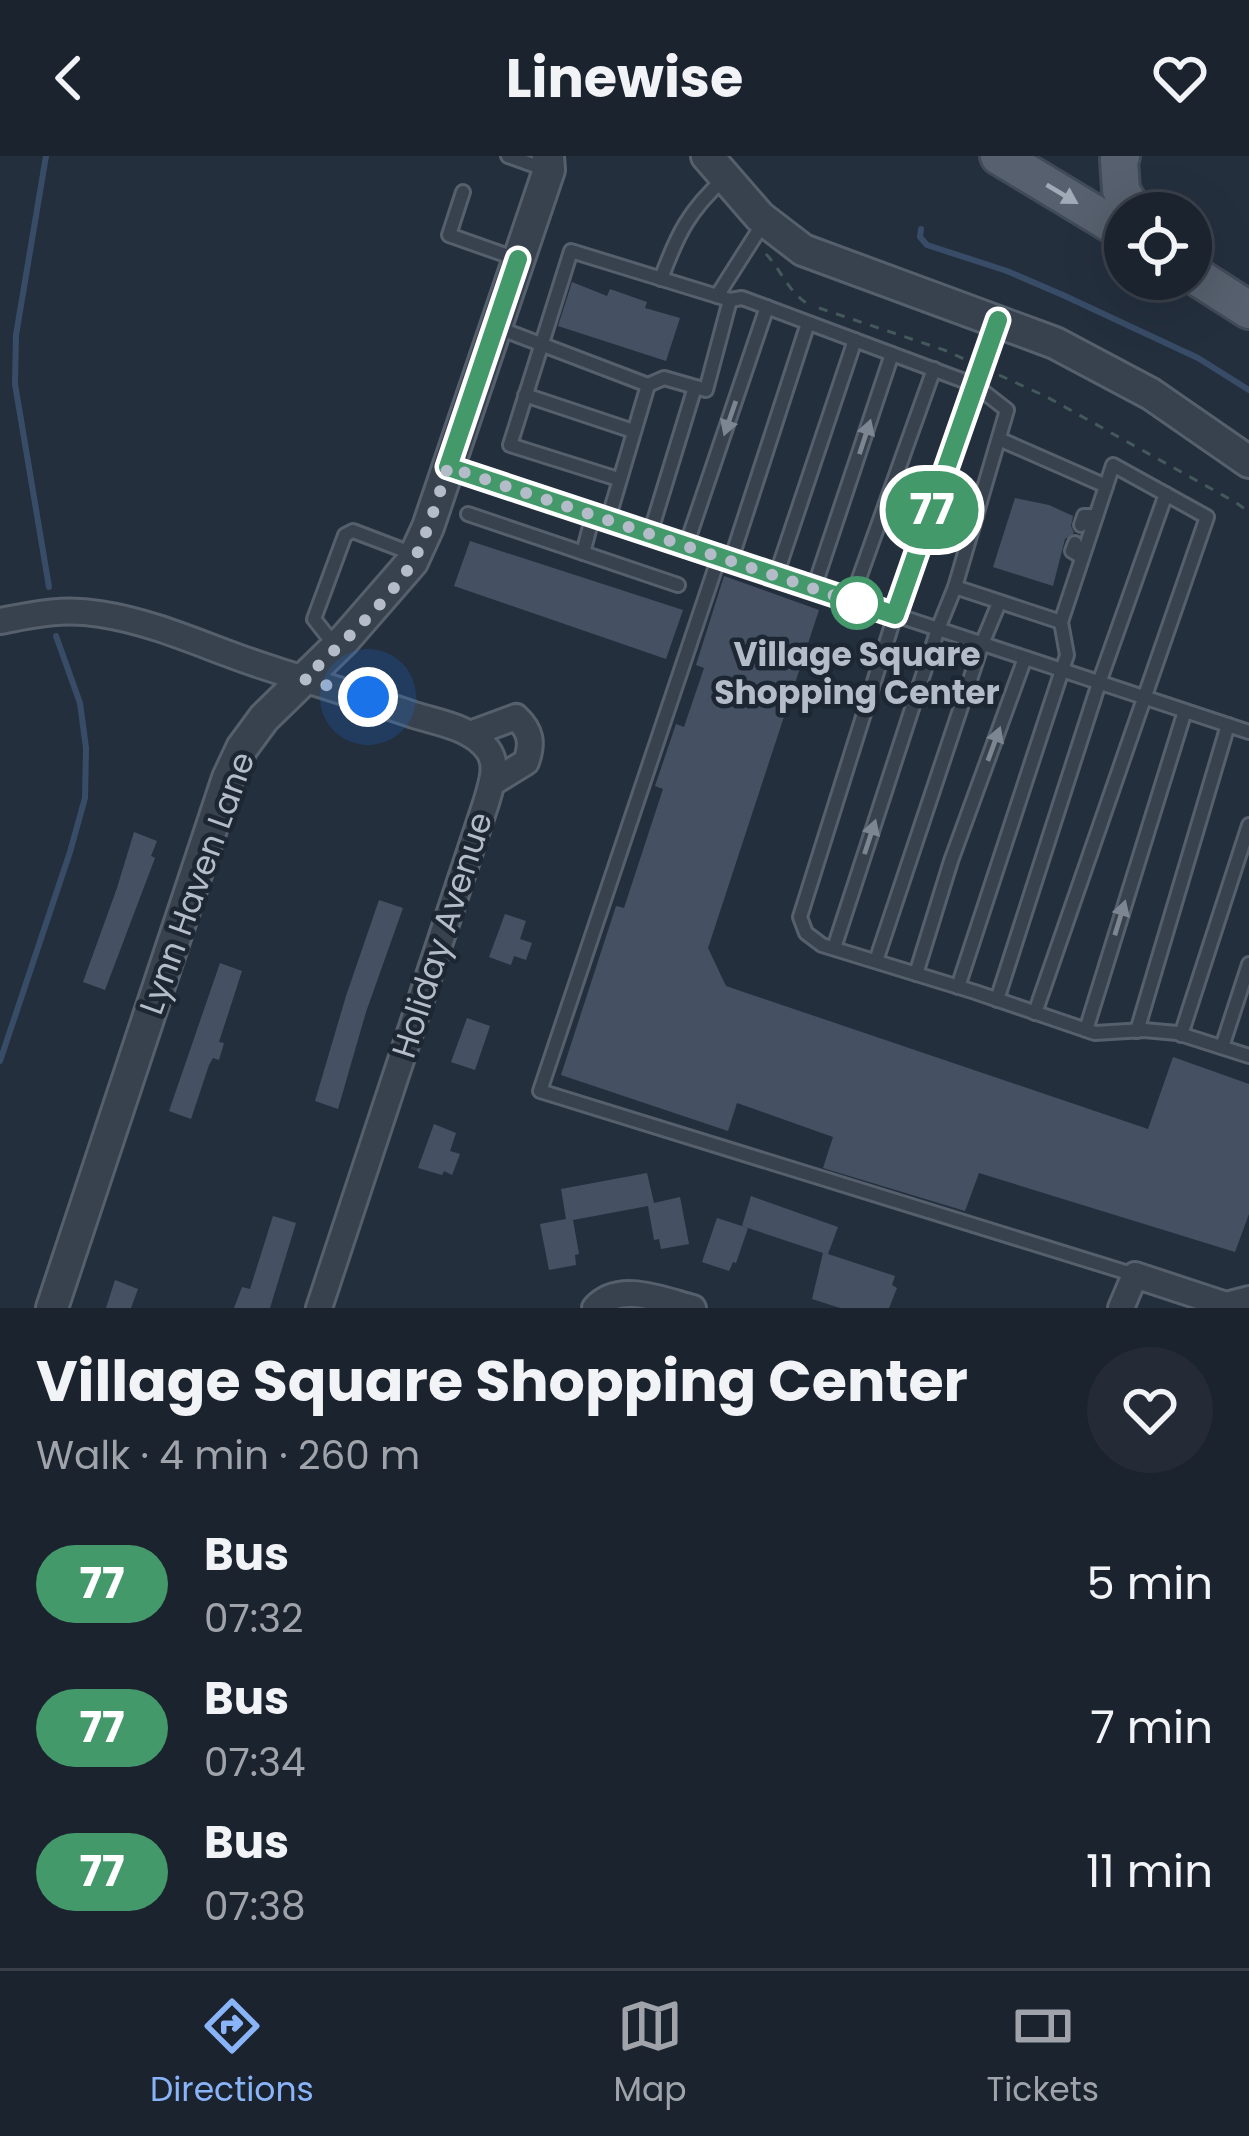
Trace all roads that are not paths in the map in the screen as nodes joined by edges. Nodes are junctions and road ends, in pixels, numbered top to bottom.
1 (508, 156) edge
2 (998, 156) edge
3 (1121, 156) edge
4 (553, 161) edge
5 (716, 167) edge
6 (463, 192) dead end
7 (1121, 192) edge
8 (1104, 219) edge
9 (764, 221) junction
10 (518, 259) junction
11 (661, 279) junction
12 (1212, 286) edge
13 (724, 298) junction
14 (767, 307) junction
15 (1249, 310) edge
16 (998, 320) junction
17 (808, 322) junction
18 (495, 327) junction
19 (855, 340) junction
20 (541, 343) junction
21 (892, 354) junction
22 (934, 369) junction
23 (648, 385) junction
24 (975, 385) junction
25 (694, 387) junction
26 (525, 395) junction
27 (633, 431) junction
28 (999, 440) junction
29 (1249, 461) edge
30 (448, 467) junction
31 (618, 479) junction
32 (1106, 486) junction
33 (1166, 494) junction
34 (468, 514) dead end
35 (593, 515) junction
36 (1096, 516) junction
37 (608, 520) junction
38 (1081, 525) dead end
39 (650, 534) junction
40 (1075, 543) dead end
41 (686, 546) junction
42 (583, 553) junction
43 (416, 555) junction
44 (1082, 557) junction
45 (725, 558) junction
46 (776, 576) junction
47 (678, 585) dead end
48 (955, 587) junction
49 (814, 588) junction
50 (851, 601) junction
51 (999, 603) junction
52 (895, 615) junction
53 (0, 621) edge
54 (1060, 622) junction
55 (938, 629) junction
56 (982, 644) junction
57 (337, 648) junction
58 (1024, 658) junction
59 (1063, 670) junction
60 (304, 679) junction
61 (1099, 682) junction
62 (1143, 698) junction
63 (1185, 711) junction
64 (1228, 725) junction
65 (1249, 732) edge
66 (470, 734) junction
67 (492, 783) junction
68 (1249, 825) edge
69 (834, 949) junction
70 (876, 961) junction
71 (1249, 964) edge
72 (916, 974) junction
73 (958, 987) junction
74 (997, 1000) junction
75 (1035, 1012) junction
76 (1086, 1030) junction
77 (1137, 1031) junction
78 (1181, 1035) junction
79 (1222, 1047) junction
80 (1249, 1056) edge
81 (1135, 1275) junction
82 (1249, 1299) edge
83 (52, 1308) edge
84 (319, 1308) edge
85 (595, 1308) edge
86 (693, 1308) edge
87 (1121, 1308) edge

1 - 4 lane
2 -> 8 main road
3 - 7 main road
4 - 10 street, Lynn Haven Lane
5 - 9 street
5 - 11 lane
6 - 10 lane
9 - 13 lane
9 - 16 street
10 - 18 street, Lynn Haven Lane
11 - 13 lane
11 - 20 lane
12 - 15 main road
13 - 14 lane
13 - 25 lane
14 - 17 lane
14 -> 41 lane
16 - 24 lane
16 - 29 street
17 - 19 lane
17 - 45 lane
18 - 20 lane
18 - 30 street, Lynn Haven Lane
19 - 21 lane
19 - 46 lane
20 - 23 lane
20 - 26 lane
21 - 22 lane
49 -> 21 lane
22 - 24 lane
22 - 50 lane
23 - 25 lane
23 - 27 lane
24 - 28 lane
24 - 52 lane
25 - 39 lane
26 - 27 lane
26 - 31 lane
27 - 31 lane
28 - 32 lane
28 - 48 lane
30 - 35 lane
30 - 43 street, Lynn Haven Lane
31 - 37 lane
32 - 33 lane
32 - 36 lane
33 - 61 lane
33 - 62 lane
34 - 42 lane
35 - 37 lane
35 - 42 lane
36 - 38 lane
36 - 44 lane
37 - 39 lane
39 - 41 lane
40 - 44 lane
41 - 45 lane
42 - 47 lane
43 - 57 street, Lynn Haven Lane
43 - 57 lane
44 - 54 lane
45 - 46 lane
45 - 81 lane
46 - 49 lane
48 - 51 lane
48 - 55 lane
49 - 50 lane
50 - 52 lane
51 - 54 lane
51 - 56 lane
52 - 55 lane
52 - 69 lane
53 - 60 street
54 - 59 lane
55 - 56 lane
69 -> 55 lane
56 - 58 lane
56 - 70 lane
57 - 60 street, Lynn Haven Lane
58 - 59 lane
72 -> 58 lane
59 - 61 lane
59 - 73 lane
60 - 66 street
60 - 83 street, Lynn Haven Lane
61 - 62 lane
61 - 74 lane
62 - 63 lane
62 - 75 lane
63 - 64 lane
76 -> 63 lane
64 - 65 lane
64 - 77 lane
66 - 67 street, Holiday Avenue
66 - 67 street
67 - 84 street, Holiday Avenue
68 - 78 lane
69 - 70 lane
70 - 72 lane
71 - 79 lane
72 - 73 lane
73 - 74 lane
74 - 75 lane
75 - 76 lane
76 - 77 lane
77 - 78 lane
78 - 79 lane
79 - 80 lane
81 - 82 street
81 - 87 street
85 - 86 street

